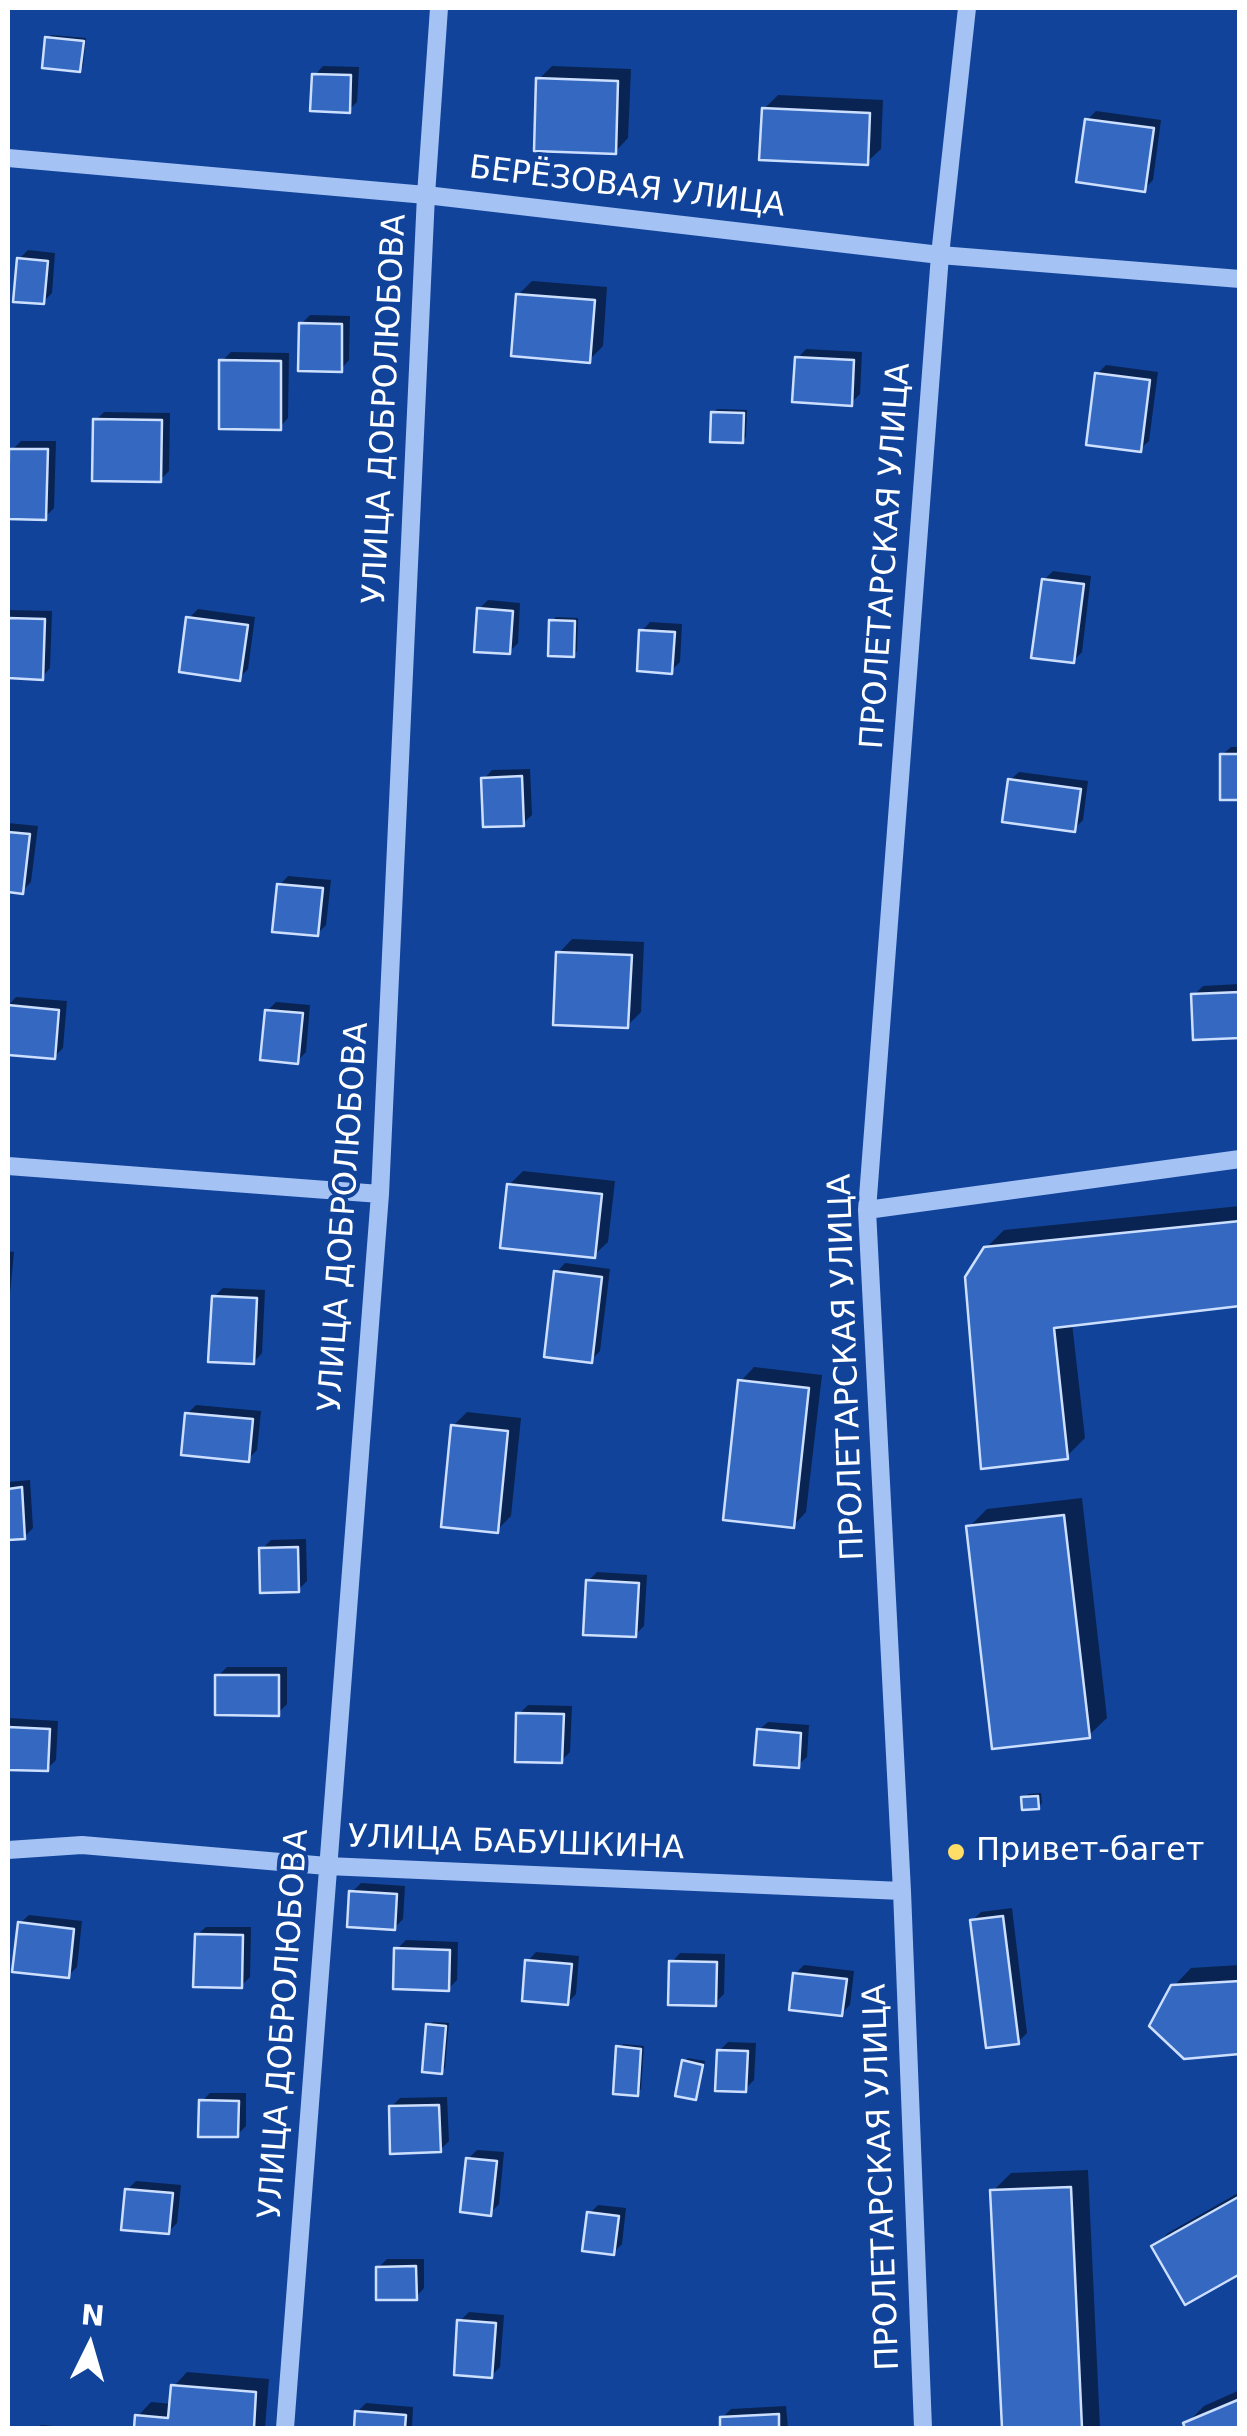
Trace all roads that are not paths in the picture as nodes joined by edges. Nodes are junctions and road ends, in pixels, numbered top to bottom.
1 (439, 8) edge
2 (967, 8) edge
3 (8, 158) edge
4 (426, 195) junction
5 (940, 255) junction
6 (1240, 279) edge
7 (1240, 1159) edge
8 (8, 1166) edge
9 (380, 1194) junction
10 (867, 1210) junction
11 (8, 1850) edge
12 (328, 1866) junction
13 (902, 1890) junction
14 (285, 2428) edge
15 (923, 2428) edge

1 - 4 street, УЛИЦА ДОБРОЛЮБОВА
2 - 5 street, ПРОЛЕТАРСКАЯ УЛИЦА
3 - 4 street, БЕРЁЗОВАЯ УЛИЦА
4 - 5 street, БЕРЁЗОВАЯ УЛИЦА
4 - 9 street, УЛИЦА ДОБРОЛЮБОВА
5 - 6 street, БЕРЁЗОВАЯ УЛИЦА
5 - 10 street, ПРОЛЕТАРСКАЯ УЛИЦА
7 - 10 street
8 - 9 street
9 - 12 street, УЛИЦА ДОБРОЛЮБОВА
10 - 13 street, ПРОЛЕТАРСКАЯ УЛИЦА
11 - 12 street, УЛИЦА БАБУШКИНА
12 - 13 street, УЛИЦА БАБУШКИНА
12 - 14 street, УЛИЦА ДОБРОЛЮБОВА
13 - 15 street, ПРОЛЕТАРСКАЯ УЛИЦА

